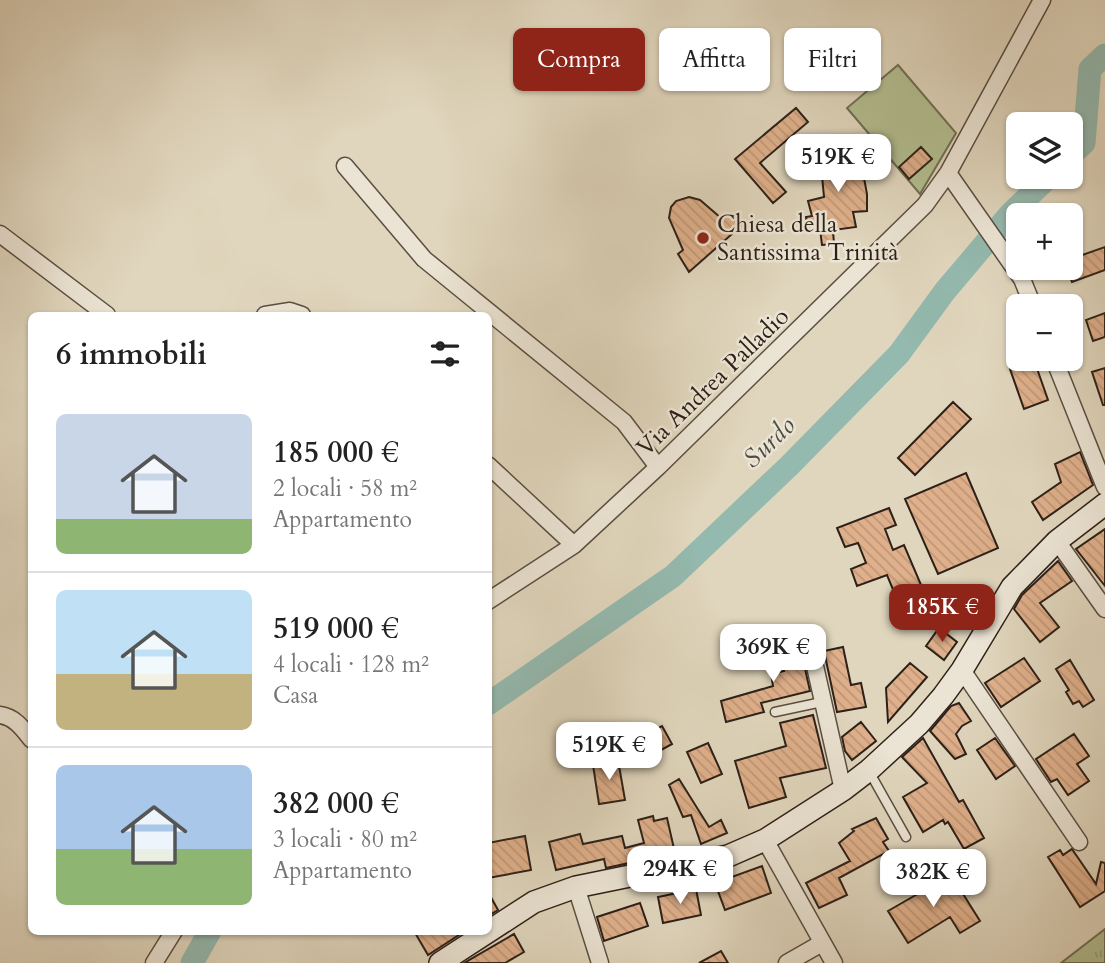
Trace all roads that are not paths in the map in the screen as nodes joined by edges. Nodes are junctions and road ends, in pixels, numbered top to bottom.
1 (1042, 0) edge
2 (345, 166) dead end
3 (948, 173) junction
4 (0, 234) edge
5 (1028, 294) edge
6 (103, 312) edge
7 (489, 312) edge
8 (492, 314) edge
9 (1059, 371) edge
10 (658, 467) junction
11 (492, 469) edge
12 (1105, 487) edge
13 (1105, 503) edge
14 (1056, 541) junction
15 (574, 545) junction
16 (492, 598) edge
17 (1105, 609) edge
18 (810, 643) dead end
19 (962, 670) junction
20 (822, 702) junction
21 (775, 712) dead end
22 (0, 715) edge
23 (28, 735) edge
24 (869, 770) junction
25 (843, 790) junction
26 (906, 837) dead end
27 (765, 840) junction
28 (1079, 842) dead end
29 (576, 887) junction
30 (492, 929) edge
31 (172, 935) edge
32 (483, 935) edge
33 (822, 943) junction
34 (154, 963) edge
35 (440, 963) edge
36 (600, 963) edge
37 (787, 963) edge
38 (834, 963) edge

1 - 3 street, Via Andrea Palladio
2 - 7 street
3 - 5 street
3 - 10 street, Via Andrea Palladio
4 - 6 street
8 - 10 street
9 - 12 street
10 - 15 street, Via Andrea Palladio
11 - 15 street
13 - 14 main road
14 - 17 street
14 - 19 main road
15 - 16 street, Via Andrea Palladio
18 - 20 street
19 - 24 main road
19 - 28 street
20 - 21 lane
20 - 25 street
22 - 23 street
24 - 25 main road
24 - 26 lane
25 - 27 main road
27 - 29 main road
27 - 33 street
29 - 30 main road
29 - 36 street
31 - 34 street
32 - 35 main road
33 - 37 street
33 - 38 street

